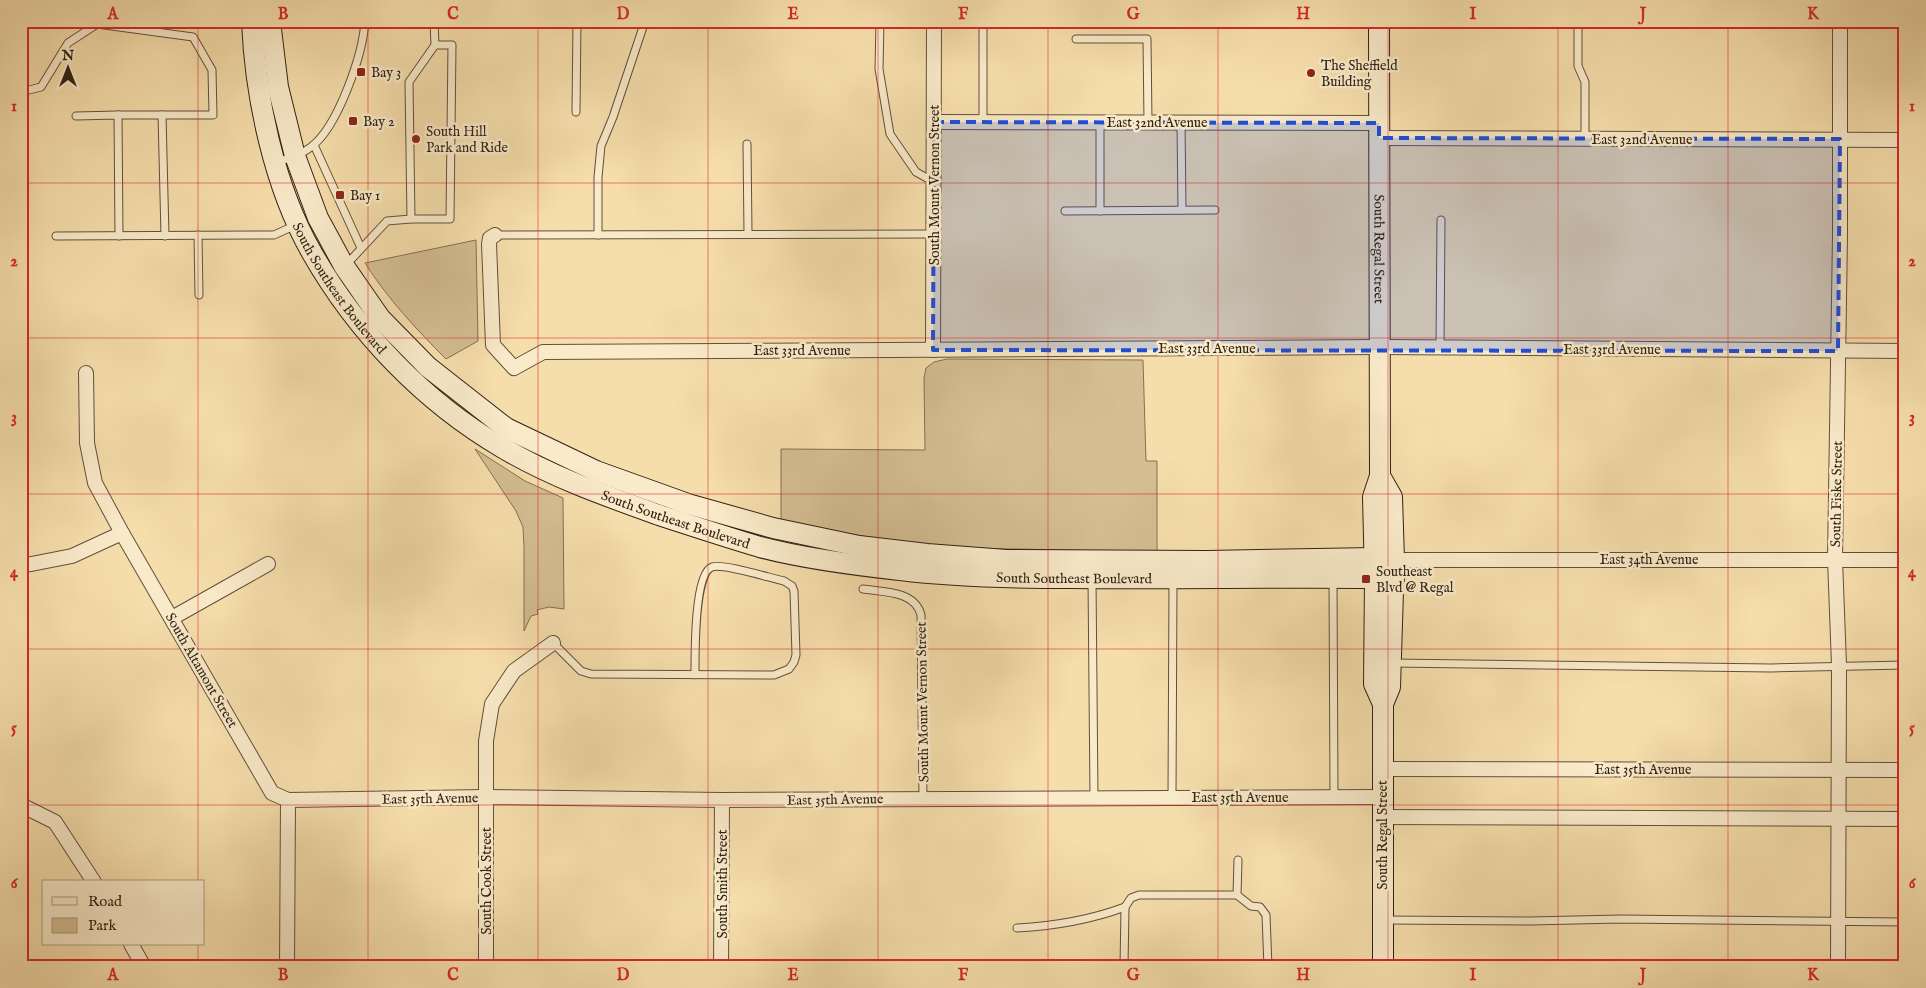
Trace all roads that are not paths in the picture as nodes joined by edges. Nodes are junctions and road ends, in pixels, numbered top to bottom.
1 (252, 21) edge
2 (270, 21) edge
3 (365, 21) edge
4 (434, 21) edge
5 (577, 21) edge
6 (880, 21) edge
7 (934, 21) edge
8 (1379, 21) edge
9 (1578, 21) edge
10 (1840, 21) edge
11 (983, 23) dead end
12 (643, 27) dead end
13 (1076, 39) dead end
14 (435, 45) junction
15 (21, 92) edge
16 (576, 112) dead end
17 (162, 115) junction
18 (76, 116) dead end
19 (118, 116) junction
20 (934, 122) junction
21 (983, 122) junction
22 (1100, 122) junction
23 (1148, 122) junction
24 (1181, 122) junction
25 (1379, 130) junction
26 (1585, 139) junction
27 (1840, 139) junction
28 (1905, 140) edge
29 (747, 144) dead end
30 (314, 145) junction
31 (295, 156) junction
32 (276, 163) junction
33 (934, 182) junction
34 (1182, 210) junction
35 (1215, 210) dead end
36 (1065, 211) dead end
37 (1100, 211) junction
38 (411, 219) junction
39 (1442, 220) dead end
40 (298, 224) junction
41 (748, 234) junction
42 (933, 234) junction
43 (198, 235) junction
44 (496, 235) joint
45 (598, 235) junction
46 (56, 236) dead end
47 (119, 236) junction
48 (165, 236) junction
49 (361, 248) junction
50 (344, 266) junction
51 (199, 295) dead end
52 (1379, 347) junction
53 (1440, 348) junction
54 (934, 350) junction
55 (1838, 351) junction
56 (1905, 351) edge
57 (86, 373) dead end
58 (1380, 476) junction
59 (122, 533) junction
60 (1835, 559) junction
61 (1905, 560) edge
62 (268, 564) dead end
63 (21, 566) edge
64 (1385, 567) junction
65 (1092, 578) junction
66 (1333, 578) junction
67 (1173, 579) junction
68 (863, 589) dead end
69 (172, 618) junction
70 (553, 643) joint
71 (1391, 663) junction
72 (1838, 665) junction
73 (1905, 666) edge
74 (695, 675) junction
75 (1383, 704) junction
76 (1382, 769) junction
77 (1838, 770) junction
78 (1905, 770) edge
79 (486, 797) junction
80 (1172, 797) junction
81 (1334, 797) junction
82 (1382, 797) junction
83 (923, 798) junction
84 (1094, 798) junction
85 (288, 800) junction
86 (722, 800) junction
87 (21, 805) edge
88 (1382, 817) junction
89 (1838, 818) junction
90 (1905, 819) edge
91 (1238, 860) dead end
92 (93, 880) edge
93 (1238, 895) junction
94 (1125, 907) junction
95 (1383, 920) junction
96 (1838, 921) junction
97 (1905, 922) edge
98 (1017, 928) dead end
99 (132, 946) edge
100 (144, 967) edge
101 (287, 967) edge
102 (486, 967) edge
103 (721, 967) edge
104 (1124, 967) edge
105 (1268, 967) edge
106 (1383, 967) edge
107 (1838, 967) edge

1 - 32 main road, South Southeast Boulevard
2 - 31 main road, South Southeast Boulevard
3 - 30 lane
4 - 14 lane
5 - 16 lane
6 - 33 lane
7 - 20 street, South Mount Vernon Street
8 - 25 main road, South Regal Street
9 - 26 lane
10 - 27 street, South Fiske Street
11 - 21 lane
12 - 45 lane
13 - 23 lane
14 - 38 lane
14 - 38 lane
15 - 17 lane
17 - 19 lane
17 - 48 lane
18 - 19 lane
19 - 47 lane
20 - 21 street, East 32nd Avenue
20 - 33 street, South Mount Vernon Street
21 - 22 street, East 32nd Avenue
22 - 23 street, East 32nd Avenue
22 - 37 lane
23 - 24 street, East 32nd Avenue
24 - 25 street, East 32nd Avenue
24 - 34 lane
25 - 26 street, East 32nd Avenue
25 - 52 main road, South Regal Street
26 - 27 street, East 32nd Avenue
27 - 28 street, East 32nd Avenue
27 - 55 street, South Fiske Street
29 - 41 lane
30 - 31 lane
30 - 49 lane
31 - 32 lane
31 - 50 main road, South Southeast Boulevard
32 - 40 main road, South Southeast Boulevard
33 - 42 street, South Mount Vernon Street
34 - 35 lane
34 - 37 lane
36 - 37 lane
38 - 49 lane
39 - 53 lane
40 - 43 lane
40 - 65 main road, South Southeast Boulevard
41 - 42 lane
41 - 45 lane
42 - 54 street, South Mount Vernon Street
43 - 48 lane
43 - 51 lane
44 - 45 lane
44 - 54 street, East 33rd Avenue
46 - 47 lane
47 - 48 lane
49 - 50 lane
50 - 64 main road, South Southeast Boulevard
52 - 53 street, East 33rd Avenue
52 - 54 street, East 33rd Avenue
52 - 58 main road, South Regal Street
53 - 55 street, East 33rd Avenue
55 - 56 street, East 33rd Avenue
55 - 60 street, South Fiske Street
57 - 59 street, South Altamont Street
58 - 64 main road, South Regal Street
58 - 64 main road, South Regal Street
59 - 63 street
59 - 69 street, South Altamont Street
60 - 61 street, East 34th Avenue
60 - 64 street, East 34th Avenue
60 - 72 street, South Fiske Street
62 - 69 street
64 - 66 main road, South Southeast Boulevard
64 - 71 main road, South Regal Street
64 - 75 main road, South Regal Street
65 - 67 main road, South Southeast Boulevard
65 - 84 lane
66 - 67 main road, South Southeast Boulevard
66 - 81 lane
67 - 80 lane
68 - 83 lane, South Mount Vernon Street
69 - 85 street, South Altamont Street
70 - 74 lane
70 - 79 street, South Cook Street
71 - 72 lane
71 - 75 main road, South Regal Street
72 - 73 lane
72 - 77 street, South Fiske Street
74 - 74 lane
75 - 76 main road, South Regal Street
76 - 77 street, East 35th Avenue
76 - 82 main road, South Regal Street
77 - 78 street, East 35th Avenue
77 - 89 street, South Fiske Street
79 - 85 street, East 35th Avenue
79 - 86 street, East 35th Avenue
79 - 102 street, South Cook Street
80 - 81 street, East 35th Avenue
80 - 84 street, East 35th Avenue
81 - 82 street, East 35th Avenue
82 - 88 main road, South Regal Street
83 - 84 street, East 35th Avenue
83 - 86 street, East 35th Avenue
85 - 101 street
86 - 103 street, South Smith Street
87 - 92 street
88 - 89 street
88 - 95 main road, South Regal Street
89 - 90 street
89 - 96 street, South Fiske Street
91 - 93 lane
93 - 94 lane
93 - 105 lane
94 - 98 lane
94 - 104 lane
95 - 96 lane
95 - 106 main road, South Regal Street
96 - 97 lane
96 - 107 street, South Fiske Street
99 - 100 street

